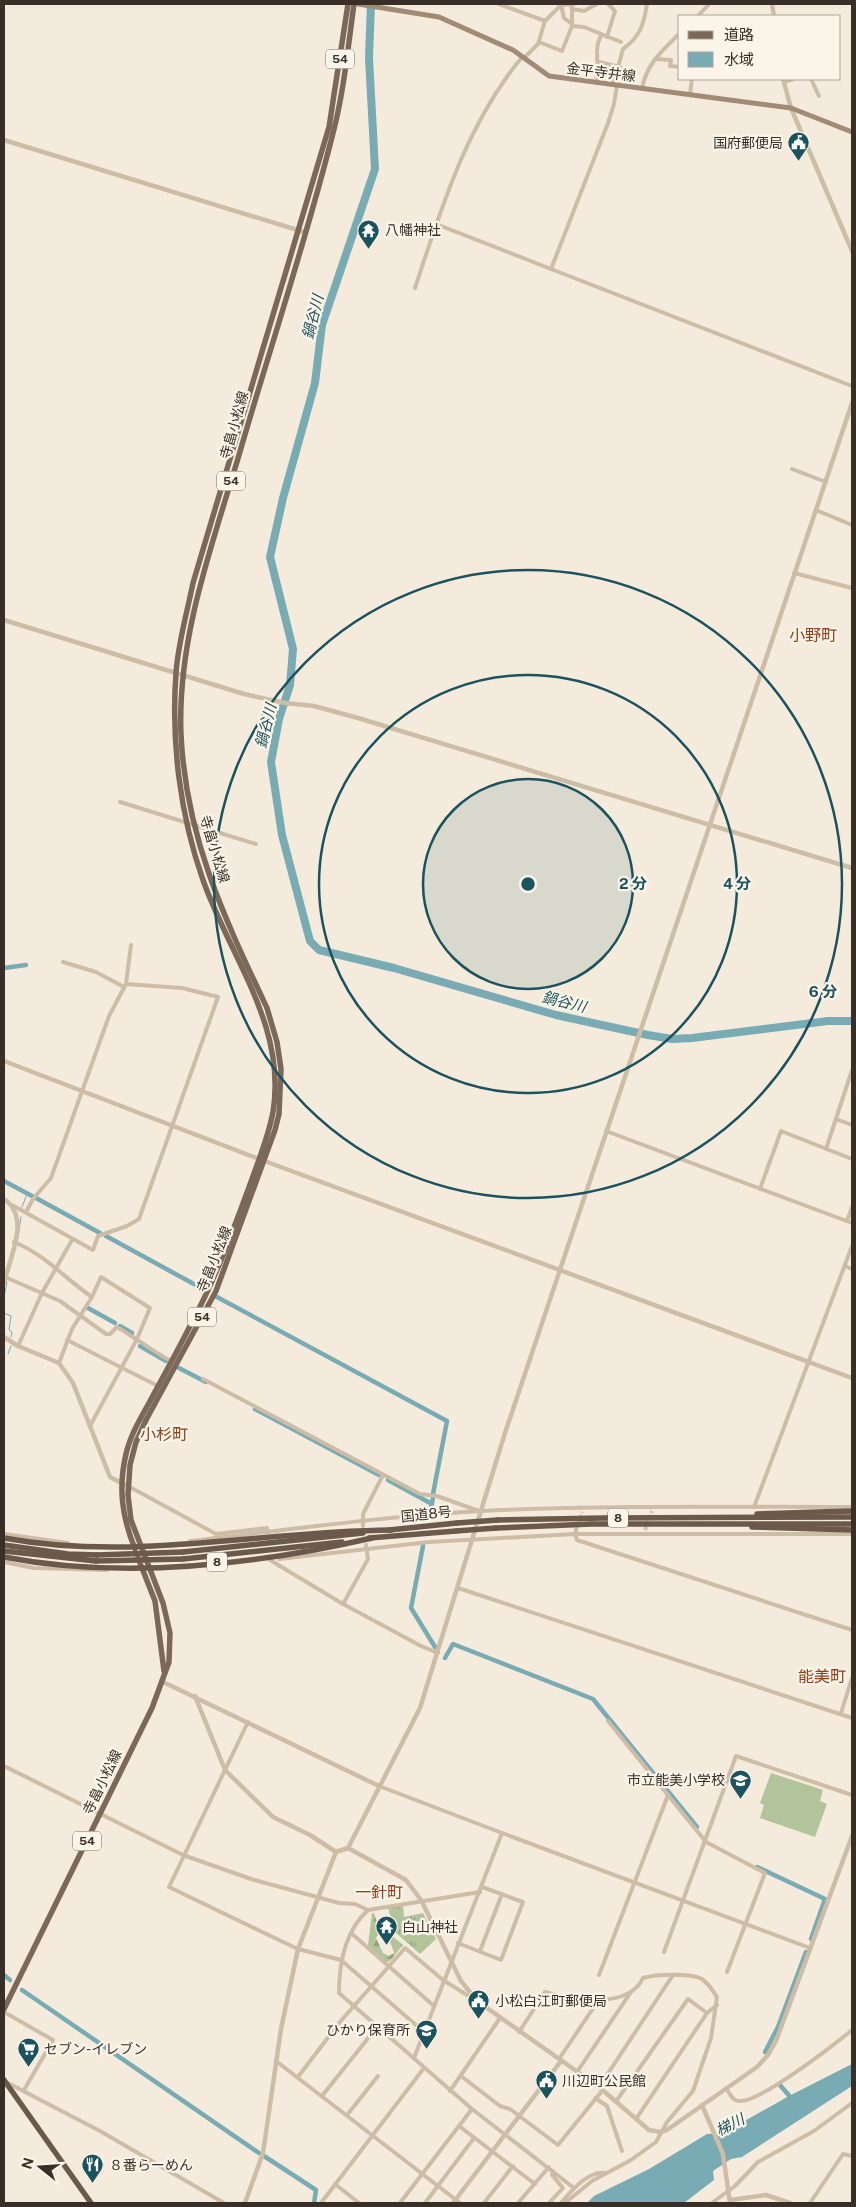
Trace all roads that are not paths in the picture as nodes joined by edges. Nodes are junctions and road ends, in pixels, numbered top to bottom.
1 (348, 4) edge
2 (356, 4) edge
3 (499, 4) edge
4 (597, 4) edge
5 (608, 4) edge
6 (615, 4) edge
7 (647, 4) edge
8 (707, 4) edge
9 (559, 5) edge
10 (572, 6) edge
11 (613, 9) junction
12 (699, 15) edge
13 (545, 21) junction
14 (572, 25) junction
15 (602, 36) junction
16 (607, 36) junction
17 (678, 36) edge
18 (539, 42) junction
19 (621, 42) junction
20 (629, 45) junction
21 (623, 49) junction
22 (524, 56) junction
23 (654, 59) junction
24 (598, 62) junction
25 (620, 67) junction
26 (678, 67) edge
27 (692, 80) edge
28 (784, 80) edge
29 (811, 80) edge
30 (597, 83) junction
31 (615, 85) junction
32 (642, 89) junction
33 (690, 94) junction
34 (819, 96) dead end
35 (791, 108) junction
36 (852, 132) edge
37 (4, 140) edge
38 (436, 224) junction
39 (301, 231) junction
40 (852, 251) edge
41 (551, 269) junction
42 (415, 288) dead end
43 (852, 386) edge
44 (852, 403) edge
45 (792, 470) dead end
46 (826, 482) junction
47 (816, 510) junction
48 (852, 525) edge
49 (794, 573) junction
50 (852, 588) edge
51 (4, 620) edge
52 (179, 674) junction
53 (120, 802) dead end
54 (187, 822) junction
55 (194, 824) junction
56 (710, 825) junction
57 (256, 844) dead end
58 (852, 868) edge
59 (131, 945) dead end
60 (63, 962) dead end
61 (125, 986) junction
62 (4, 1061) edge
63 (845, 1068) dead end
64 (852, 1071) edge
65 (81, 1090) junction
66 (836, 1119) junction
67 (172, 1124) junction
68 (852, 1125) edge
69 (606, 1131) junction
70 (826, 1149) junction
71 (262, 1159) junction
72 (852, 1159) edge
73 (760, 1189) junction
74 (4, 1199) edge
75 (12, 1204) junction
76 (852, 1207) edge
77 (26, 1212) junction
78 (847, 1221) junction
79 (852, 1223) edge
80 (72, 1240) junction
81 (14, 1242) junction
82 (852, 1246) edge
83 (845, 1266) junction
84 (56, 1267) junction
85 (560, 1268) junction
86 (852, 1269) edge
87 (4, 1280) edge
88 (42, 1293) junction
89 (92, 1297) junction
90 (80, 1315) junction
91 (4, 1336) edge
92 (137, 1339) junction
93 (67, 1340) junction
94 (18, 1346) junction
95 (171, 1361) junction
96 (810, 1362) junction
97 (59, 1363) junction
98 (122, 1368) junction
99 (852, 1378) edge
100 (203, 1379) dead end
101 (158, 1386) junction
102 (89, 1427) junction
103 (384, 1475) junction
104 (121, 1483) junction
105 (128, 1486) junction
106 (754, 1506) junction
107 (852, 1507) edge
108 (852, 1511) edge
109 (481, 1512) junction
110 (755, 1516) junction
111 (852, 1517) edge
112 (738, 1521) junction
113 (363, 1524) junction
114 (852, 1524) edge
115 (753, 1525) junction
116 (391, 1530) junction
117 (852, 1530) edge
118 (267, 1532) junction
119 (575, 1532) junction
120 (4, 1534) edge
121 (852, 1534) edge
122 (4, 1538) edge
123 (372, 1538) junction
124 (472, 1539) junction
125 (4, 1545) edge
126 (137, 1547) junction
127 (166, 1547) junction
128 (366, 1547) junction
129 (92, 1548) junction
130 (4, 1551) edge
131 (183, 1555) junction
132 (4, 1557) edge
133 (97, 1558) junction
134 (270, 1560) junction
135 (4, 1562) edge
136 (187, 1566) junction
137 (119, 1568) junction
138 (150, 1568) junction
139 (142, 1569) junction
140 (458, 1588) junction
141 (343, 1604) junction
142 (852, 1630) edge
143 (438, 1653) junction
144 (164, 1671) junction
145 (852, 1678) edge
146 (161, 1680) junction
147 (194, 1696) junction
148 (841, 1713) junction
149 (852, 1718) edge
150 (608, 1721) dead end
151 (248, 1722) junction
152 (4, 1766) edge
153 (225, 1770) junction
154 (380, 1786) junction
155 (668, 1795) junction
156 (852, 1795) edge
157 (100, 1815) junction
158 (502, 1833) junction
159 (852, 1836) edge
160 (706, 1842) junction
161 (348, 1848) junction
162 (336, 1852) junction
163 (183, 1855) junction
164 (634, 1882) junction
165 (481, 1889) junction
166 (502, 1894) junction
167 (318, 1897) junction
168 (421, 1900) junction
169 (684, 1901) junction
170 (368, 1910) junction
171 (746, 1924) junction
172 (351, 1933) junction
173 (458, 1943) junction
174 (810, 1948) junction
175 (298, 1949) junction
176 (480, 1952) junction
177 (664, 1952) dead end
178 (341, 1960) junction
179 (451, 1962) junction
180 (389, 1966) junction
181 (728, 1972) dead end
182 (599, 1975) dead end
183 (674, 1975) junction
184 (443, 1980) junction
185 (371, 1986) junction
186 (631, 1992) junction
187 (477, 2001) junction
188 (598, 2001) junction
189 (717, 2005) junction
190 (353, 2006) junction
191 (434, 2006) junction
192 (4, 2010) edge
193 (707, 2013) junction
194 (500, 2018) junction
195 (377, 2027) junction
196 (852, 2030) edge
197 (424, 2032) junction
198 (518, 2032) junction
199 (414, 2058) junction
200 (560, 2060) junction
201 (276, 2061) junction
202 (424, 2068) junction
203 (577, 2072) junction
204 (378, 2076) dead end
205 (462, 2076) junction
206 (298, 2077) junction
207 (4, 2081) edge
208 (726, 2088) junction
209 (600, 2089) junction
210 (24, 2090) junction
211 (450, 2091) junction
212 (322, 2096) junction
213 (596, 2098) junction
214 (616, 2100) junction
215 (852, 2103) edge
216 (702, 2104) junction
217 (472, 2109) junction
218 (347, 2115) junction
219 (520, 2116) junction
220 (636, 2119) junction
221 (459, 2126) junction
222 (660, 2132) junction
223 (372, 2134) junction
224 (505, 2134) junction
225 (474, 2138) junction
226 (492, 2150) junction
227 (622, 2151) dead end
228 (852, 2156) edge
229 (513, 2166) junction
230 (549, 2167) junction
231 (553, 2170) junction
232 (606, 2172) junction
233 (423, 2174) junction
234 (335, 2184) junction
235 (535, 2184) junction
236 (438, 2186) junction
237 (574, 2188) junction
238 (728, 2188) junction
239 (454, 2201) edge
240 (730, 2201) edge
241 (91, 2203) edge
242 (224, 2203) edge
243 (245, 2203) edge
244 (322, 2203) edge
245 (360, 2203) edge
246 (400, 2203) edge
247 (425, 2203) edge
248 (460, 2203) edge
249 (484, 2203) edge
250 (518, 2203) edge
251 (549, 2203) edge
252 (561, 2203) edge
253 (565, 2203) edge
254 (712, 2203) edge
255 (790, 2203) edge
256 (810, 2203) edge

1 - 39 main road, 寺畠小松線 / 54
2 - 22 main road, 金平寺井線
2 - 39 main road, 寺畠小松線 / 54
3 - 13 street
4 - 10 street
5 - 11 street
6 - 11 street
7 - 20 street
8 - 12 street
9 - 10 street
9 - 13 street
9 - 14 street
10 - 14 street
11 - 16 street
13 - 18 street
14 - 15 street
14 - 18 street
15 - 16 street
15 - 24 street
16 - 19 street
17 - 23 street
18 - 22 street
19 - 20 street
19 - 21 street
20 - 21 street
21 - 25 street
22 - 30 main road, 金平寺井線
22 - 38 street
23 - 26 street
23 - 32 street
24 - 25 street
24 - 30 street
25 - 31 street
27 - 33 street
28 - 35 street
29 - 34 street
30 - 31 main road, 金平寺井線
31 - 32 main road, 金平寺井線
31 - 41 street
32 - 33 main road, 金平寺井線
33 - 35 main road, 金平寺井線
35 - 36 main road, 金平寺井線
35 - 40 street
37 - 39 street
38 - 41 street
38 - 42 street
39 - 52 main road, 寺畠小松線 / 54
41 - 43 street
44 - 46 street
45 - 46 street
46 - 47 street
47 - 48 street
47 - 49 street
49 - 50 street
49 - 56 street
51 - 52 street
52 - 54 main road, 寺畠小松線 / 54
52 - 55 main road, 寺畠小松線 / 54
52 - 56 street
53 - 54 street
54 - 55 street
54 - 71 main road, 寺畠小松線 / 54
55 - 57 street
55 - 71 main road, 寺畠小松線 / 54
56 - 58 street
56 - 69 street
59 - 61 street
60 - 61 street
61 - 65 street
61 - 67 street
62 - 65 street
63 - 64 street
64 - 66 street
65 - 67 street
65 - 77 street
66 - 68 street
66 - 70 street
67 - 71 street
67 - 80 street
69 - 73 street
69 - 85 street
70 - 72 street
70 - 73 street
71 - 85 street
71 - 95 main road, 寺畠小松線 / 54
71 - 105 main road, 寺畠小松線 / 54
73 - 78 street
74 - 75 street
75 - 77 street
75 - 81 street
76 - 78 street
77 - 80 street
78 - 79 street
80 - 84 street
81 - 84 street
81 - 87 street
82 - 83 street
83 - 86 street
83 - 96 street
84 - 88 street
84 - 89 street
85 - 96 street
85 - 109 street
87 - 88 street
88 - 90 street
88 - 94 street
89 - 90 street
89 - 92 street
90 - 92 street
90 - 93 street
91 - 94 street
92 - 95 street
92 - 98 street
93 - 97 street
93 - 98 street
94 - 97 street
95 - 101 main road, 寺畠小松線 / 54
96 - 99 street
96 - 106 street
97 - 102 street
98 - 101 street
98 - 102 street
100 - 103 street
101 - 104 main road, 寺畠小松線 / 54
102 - 104 street
103 - 109 street
103 - 113 street
104 - 105 street
104 - 126 main road, 寺畠小松線 / 54
105 - 118 street
105 - 126 main road, 寺畠小松線 / 54
106 - 107 street
106 - 109 street
108 - 110 highway
109 - 113 street
109 - 124 street
110 - 111 highway, 国道8号 / 8
110 - 112 highway, 国道8号 / 8
112 - 115 highway
112 - 116 highway, 国道8号 / 8, bridge
112 - 123 highway, 国道8号 / 8, bridge
113 - 118 street
114 - 115 highway
115 - 117 highway
116 - 127 highway
116 - 131 highway, 国道8号 / 8
118 - 127 street
119 - 121 street
119 - 124 street
119 - 142 street
120 - 129 street
122 - 129 highway
123 - 131 highway, 国道8号 / 8
123 - 136 highway, 8
124 - 128 street
124 - 140 street
125 - 133 highway, 国道8号 / 8
126 - 127 highway
126 - 129 highway
126 - 138 main road, 寺畠小松線 / 54
126 - 139 main road, 寺畠小松線 / 54
128 - 134 street
128 - 141 street
130 - 133 highway, 国道8号 / 8
131 - 133 highway, 国道8号 / 8, bridge
132 - 137 highway, 8
134 - 136 street
134 - 141 street
135 - 137 street
136 - 138 highway, 8
137 - 139 highway, 8
138 - 139 highway, 8
138 - 144 main road, 寺畠小松線 / 54
139 - 144 main road, 寺畠小松線 / 54
140 - 143 street
140 - 148 street
141 - 143 street
143 - 154 street
144 - 146 main road, 寺畠小松線 / 54
145 - 148 street
146 - 147 street
146 - 157 main road, 寺畠小松線 / 54
147 - 151 street
147 - 153 street
148 - 149 street
150 - 155 street
151 - 153 street
151 - 154 street
152 - 157 street
153 - 162 street
153 - 163 street
154 - 158 street
154 - 161 street
155 - 160 street
155 - 164 street
156 - 160 street
157 - 163 street
157 - 192 main road, 寺畠小松線 / 54
158 - 164 street
158 - 165 street
159 - 174 street
160 - 169 street
160 - 171 street
161 - 162 street
161 - 168 street
162 - 167 street
163 - 167 street
163 - 175 street
164 - 169 street
164 - 182 street
165 - 166 street
165 - 168 street
165 - 173 street
166 - 176 street
166 - 176 street
167 - 170 street
167 - 175 street
168 - 170 street
168 - 179 street
169 - 171 street
169 - 177 street
170 - 172 street
171 - 174 street
171 - 181 street
172 - 178 street
172 - 180 street
173 - 176 street
173 - 179 street
174 - 208 street
175 - 178 street
175 - 201 street
178 - 185 street
178 - 190 street
179 - 184 street
179 - 187 street
180 - 184 street
180 - 185 street
180 - 191 street
183 - 186 street
183 - 189 street
183 - 209 street
184 - 187 street
184 - 191 street
185 - 190 street
185 - 197 street
186 - 188 street
186 - 203 street
187 - 194 street
188 - 198 street
188 - 200 street
189 - 193 street
189 - 222 street
190 - 195 street
190 - 206 street
191 - 197 street
192 - 210 street
193 - 214 street
193 - 220 street
194 - 198 street
194 - 205 street
195 - 199 street
195 - 212 street
196 - 208 street
197 - 199 street
198 - 200 street
199 - 202 street
200 - 203 street
200 - 219 street
201 - 206 street
201 - 243 street
202 - 211 street
202 - 223 street
203 - 209 street
204 - 218 street
205 - 211 street
205 - 219 street
206 - 212 street
207 - 210 street
207 - 241 highway
208 - 216 street
209 - 213 street
209 - 214 street
210 - 242 street
211 - 217 street
212 - 218 street
213 - 219 street
213 - 227 street
214 - 220 street
215 - 238 street
216 - 222 street
216 - 238 street
217 - 221 street
217 - 224 street
218 - 223 street
219 - 224 street
220 - 222 street
221 - 225 street
221 - 233 street
222 - 232 street
223 - 233 street
223 - 234 street
224 - 226 street
224 - 230 street
225 - 226 street
225 - 236 street
226 - 229 street
226 - 239 street
228 - 256 street
229 - 235 street
229 - 249 street
230 - 231 street
230 - 235 street
231 - 237 street
231 - 251 street
232 - 237 street
232 - 253 street
233 - 236 street
233 - 246 street
234 - 244 street
234 - 245 street
235 - 250 street
236 - 239 street
236 - 247 street
237 - 252 street
238 - 240 street
238 - 254 street
239 - 248 street
240 - 255 street

